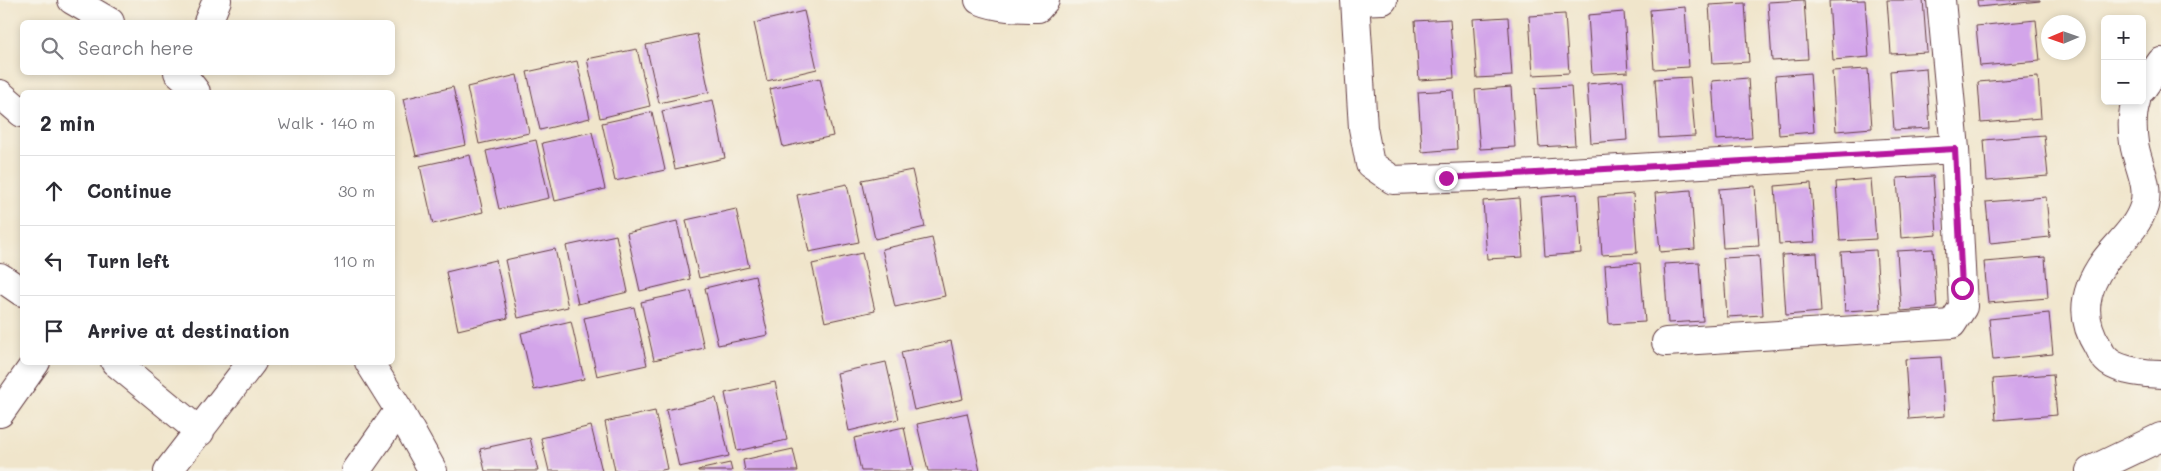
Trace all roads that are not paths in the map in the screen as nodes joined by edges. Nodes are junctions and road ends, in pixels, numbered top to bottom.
1 (72, 0) edge
2 (217, 0) edge
3 (980, 0) edge
4 (1045, 0) edge
5 (1383, 0) edge
6 (1941, 0) edge
7 (1355, 1) edge
8 (107, 20) edge
9 (209, 20) edge
10 (2161, 62) edge
11 (2146, 83) edge
12 (0, 94) edge
13 (2135, 105) edge
14 (20, 111) edge
15 (1955, 149) junction
16 (0, 277) edge
17 (20, 291) edge
18 (1666, 342) dead end
19 (34, 365) edge
20 (119, 365) edge
21 (250, 365) edge
22 (371, 365) edge
23 (2161, 374) edge
24 (399, 410) junction
25 (0, 413) edge
26 (200, 432) junction
27 (2161, 437) edge
28 (168, 471) edge
29 (356, 471) edge
30 (433, 471) edge
31 (2090, 471) edge

1 - 8 street
2 - 9 street
3 - 4 street
5 - 7 street
6 - 15 street
7 - 15 street
10 - 11 street
12 - 14 street
13 - 23 street
15 - 18 street
16 - 17 street
19 - 25 street
20 - 26 street
21 - 26 street
22 - 24 street
24 - 29 street
24 - 30 street
26 - 28 street
27 - 31 street

